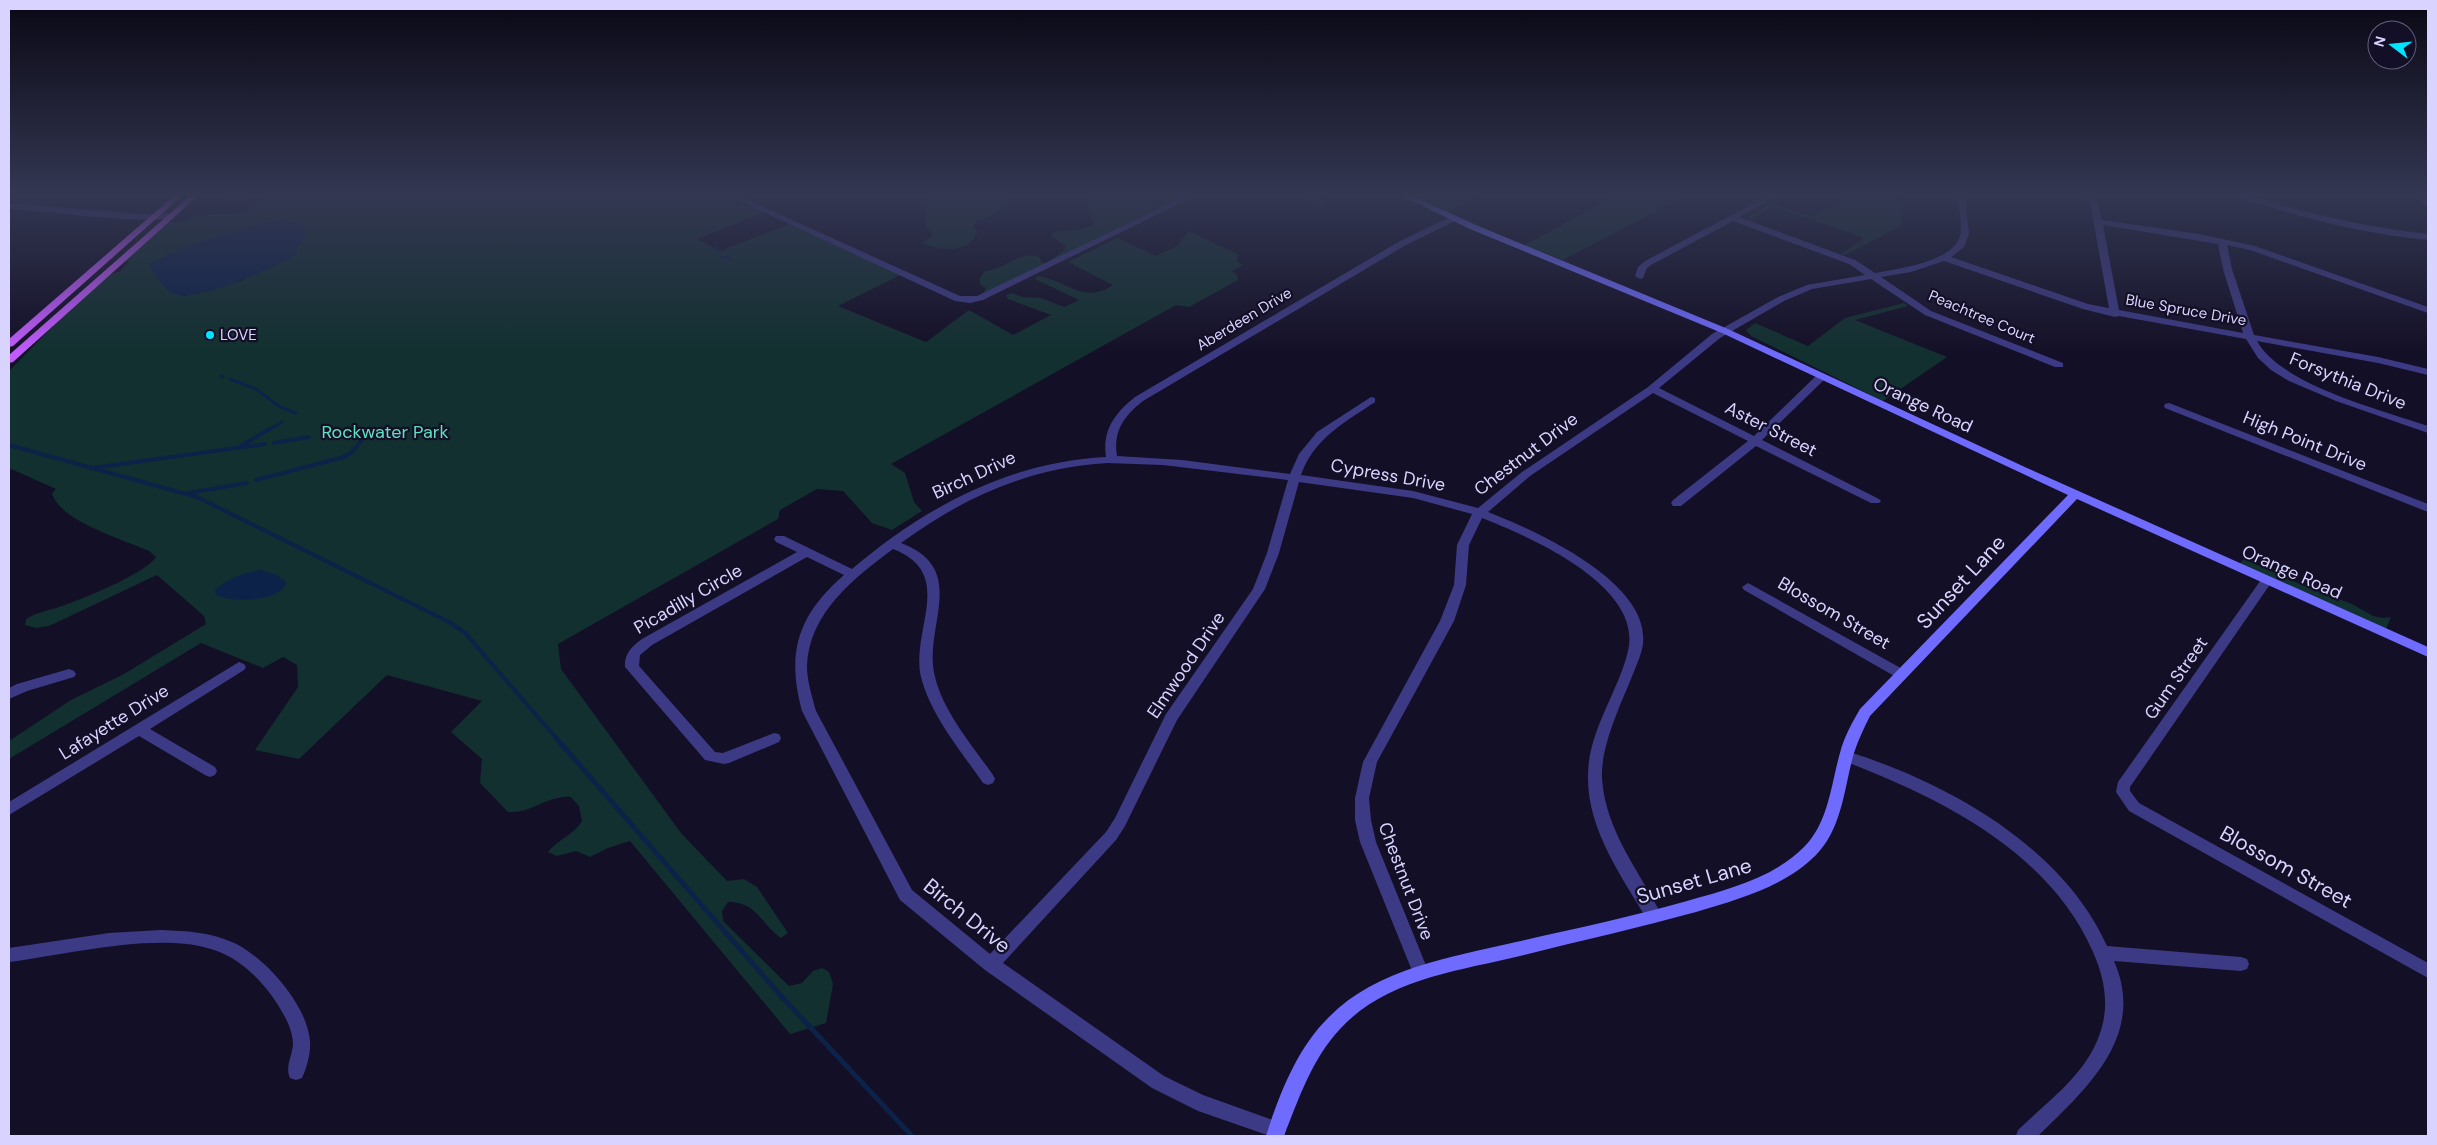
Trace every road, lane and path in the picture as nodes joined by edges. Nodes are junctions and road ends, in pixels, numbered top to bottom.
1 (119, 247) edge
2 (135, 247) edge
3 (847, 247) edge
4 (1085, 247) edge
5 (1394, 247) edge
6 (1525, 247) edge
7 (1676, 247) edge
8 (1814, 247) edge
9 (1956, 247) edge
10 (2103, 247) edge
11 (2222, 247) edge
12 (2246, 247) edge
13 (1944, 258) junction
14 (1640, 276) dead end
15 (1871, 276) junction
16 (2428, 310) edge
17 (2115, 314) junction
18 (1725, 331) junction
19 (2251, 337) junction
20 (9, 344) edge
21 (9, 360) edge
22 (2059, 366) dead end
23 (2428, 372) edge
24 (1821, 377) junction
25 (1652, 389) junction
26 (1371, 400) dead end
27 (2169, 406) dead end
28 (2428, 430) edge
29 (1756, 441) junction
30 (1112, 459) junction
31 (1296, 477) junction
32 (2075, 494) junction
33 (1875, 501) dead end
34 (1677, 503) dead end
35 (2428, 508) edge
36 (1480, 513) junction
37 (780, 539) dead end
38 (891, 544) junction
39 (807, 552) junction
40 (852, 574) junction
41 (2268, 580) junction
42 (1748, 587) dead end
43 (2428, 652) edge
44 (239, 667) dead end
45 (69, 674) dead end
46 (1901, 674) junction
47 (9, 694) edge
48 (139, 729) junction
49 (774, 738) dead end
50 (1846, 756) junction
51 (210, 771) dead end
52 (988, 780) dead end
53 (2125, 799) joint
54 (9, 809) edge
55 (1654, 916) junction
56 (2104, 953) junction
57 (9, 955) edge
58 (2241, 964) dead end
59 (991, 965) junction
60 (2428, 971) edge
61 (1421, 973) junction
62 (296, 1072) dead end
63 (1276, 1133) edge
64 (2025, 1136) edge

1 - 20 main road
2 - 21 main road
3 - 4 street
5 - 30 street, Aberdeen Drive
6 - 18 main road, Orange Road
7 - 14 street
8 - 15 street, Peachtree Court
9 - 13 street, Chestnut Drive
10 - 17 street
11 - 19 street, Forsythia Drive
12 - 16 street
13 - 15 street, Chestnut Drive
13 - 17 street, Blue Spruce Drive
15 - 18 street, Chestnut Drive
15 - 22 street, Peachtree Court
17 - 19 street, Blue Spruce Drive
18 - 24 main road, Orange Road
18 - 25 street, Chestnut Drive
19 - 23 street, Blue Spruce Drive
19 - 28 street, Forsythia Drive
24 - 29 street
24 - 32 main road, Orange Road
25 - 29 street, Aster Street
25 - 36 street, Chestnut Drive
26 - 31 street, Elmwood Drive
27 - 35 street, High Point Drive
29 - 33 street, Aster Street
29 - 34 street
30 - 31 street, Cypress Drive
30 - 38 street, Birch Drive
31 - 36 street, Cypress Drive
31 - 59 street, Elmwood Drive
32 - 41 main road, Orange Road
32 - 46 main road, Sunset Lane
36 - 55 street, Cypress Drive
36 - 61 street, Chestnut Drive
37 - 39 street
38 - 40 street, Birch Drive
38 - 52 street
39 - 40 street
39 - 49 street, Picadilly Circle
40 - 59 street, Birch Drive
41 - 43 main road, Orange Road
41 - 53 street, Gum Street
42 - 46 street, Blossom Street
44 - 48 street, Lafayette Drive
45 - 47 street
46 - 50 main road, Sunset Lane
48 - 51 street
48 - 54 street, Lafayette Drive
50 - 55 main road, Sunset Lane
50 - 56 street
53 - 60 street, Blossom Street
55 - 61 main road, Sunset Lane
56 - 58 street
56 - 64 street
57 - 62 street
59 - 63 street, Birch Drive
61 - 63 main road, Sunset Lane

